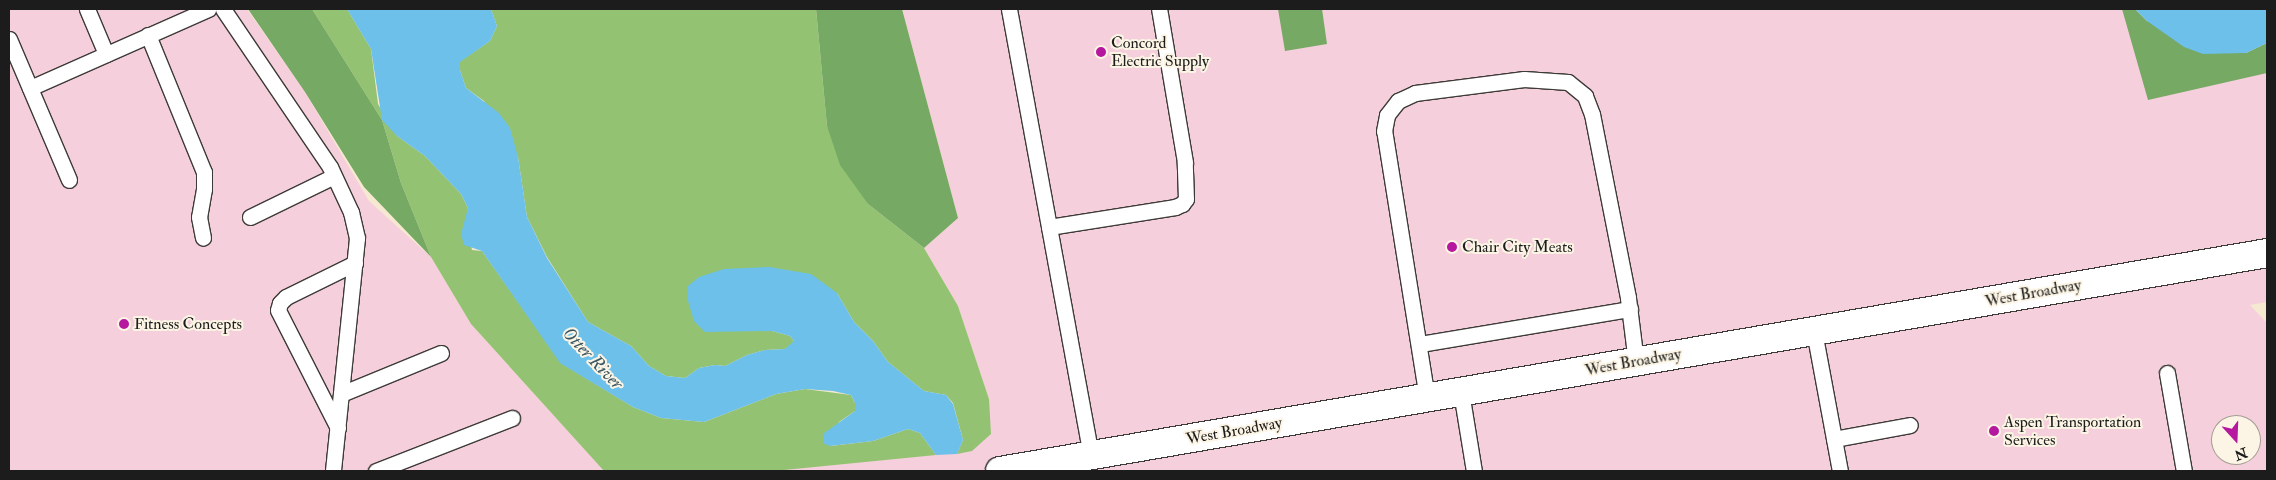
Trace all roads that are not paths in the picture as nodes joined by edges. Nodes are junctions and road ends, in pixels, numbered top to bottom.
1 (87, 9) edge
2 (208, 9) edge
3 (223, 9) edge
4 (1009, 9) edge
5 (1159, 9) edge
6 (148, 35) junction
7 (9, 39) edge
8 (106, 54) junction
9 (30, 88) junction
10 (334, 176) junction
11 (69, 180) dead end
12 (250, 217) dead end
13 (1049, 227) junction
14 (204, 238) dead end
15 (2267, 253) edge
16 (355, 263) junction
17 (1630, 309) junction
18 (1814, 331) junction
19 (1420, 344) junction
20 (441, 353) dead end
21 (1636, 362) junction
22 (2167, 373) dead end
23 (1461, 392) junction
24 (341, 394) junction
25 (1427, 398) junction
26 (512, 418) dead end
27 (1910, 425) dead end
28 (338, 428) junction
29 (1834, 439) junction
30 (1092, 455) junction
31 (333, 471) edge
32 (376, 471) edge
33 (1000, 471) edge
34 (1474, 471) edge
35 (1840, 471) edge
36 (2184, 471) edge

1 - 8 lane
2 - 6 lane
3 - 10 lane
4 - 13 lane
5 - 13 lane
6 - 8 lane
6 - 14 lane
7 - 9 lane
8 - 9 lane
9 - 11 lane
10 - 12 lane
10 - 16 lane
13 - 30 lane
15 - 18 main road, West Broadway
16 - 24 lane
16 - 28 lane
17 - 19 lane
17 - 19 lane
17 - 21 lane
18 - 21 main road, West Broadway
18 - 29 lane
19 - 25 lane
20 - 24 lane
21 - 23 main road, West Broadway
22 - 36 lane
23 - 25 main road, West Broadway
23 - 34 lane
24 - 28 lane
25 - 30 main road, West Broadway
26 - 32 lane
27 - 29 lane
28 - 31 lane
29 - 35 lane
30 - 33 main road, West Broadway

